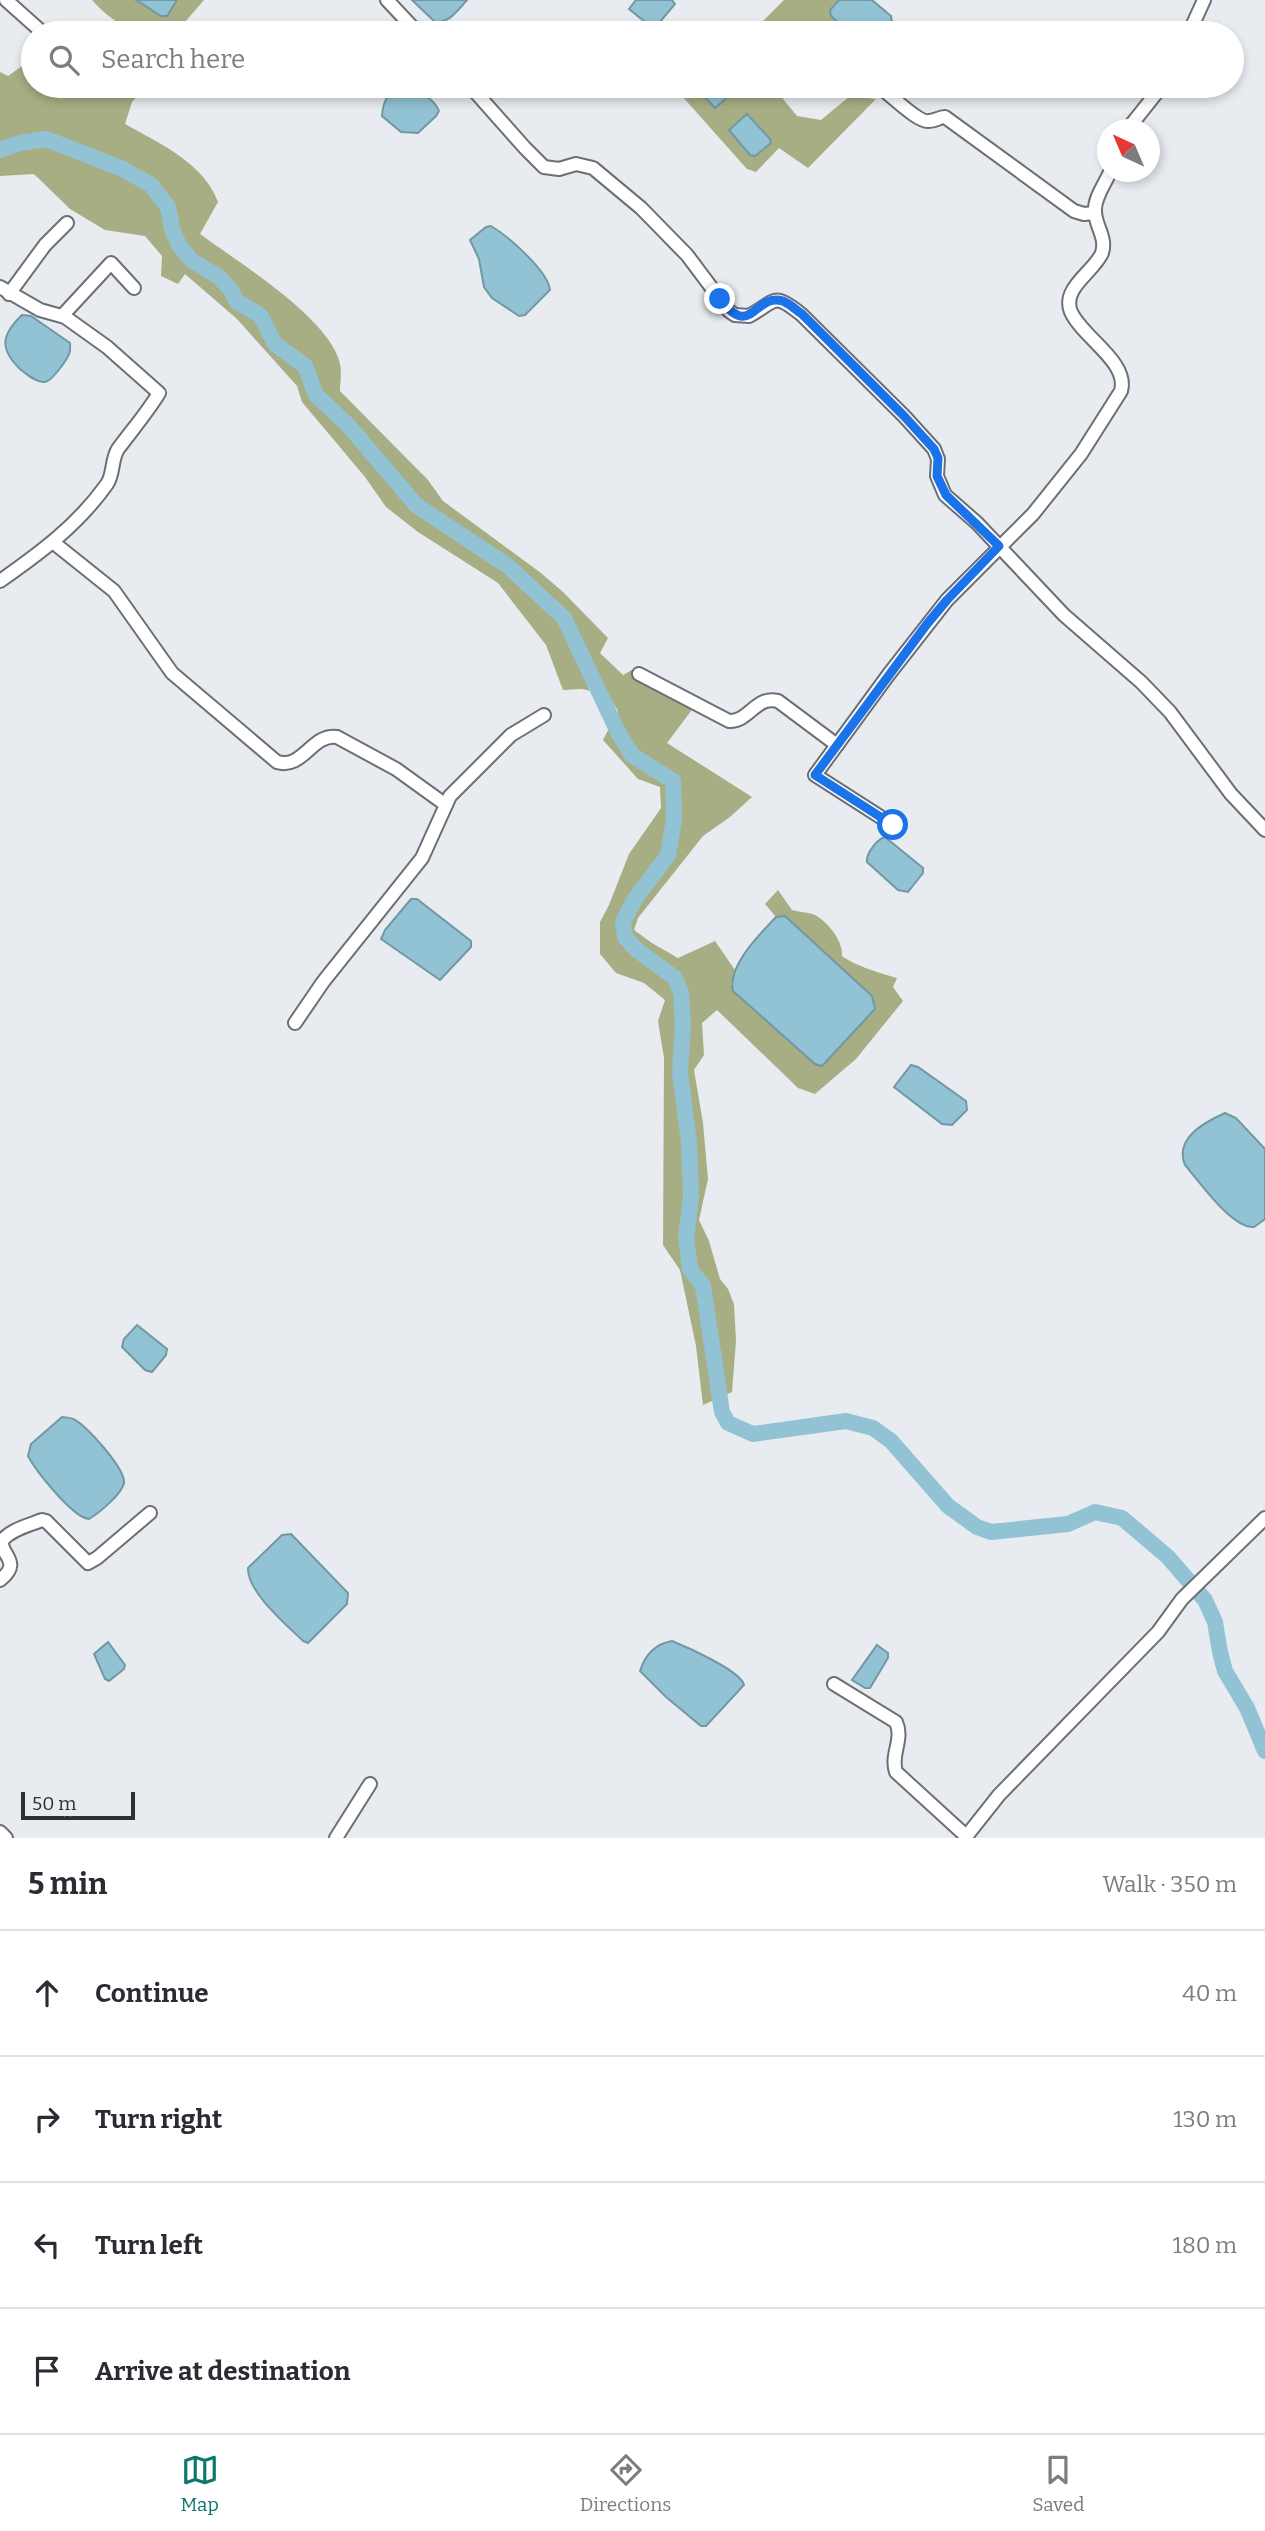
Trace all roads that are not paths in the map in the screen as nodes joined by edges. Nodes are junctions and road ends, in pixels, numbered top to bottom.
1 (6, 0) edge
2 (387, 0) edge
3 (1204, 0) edge
4 (30, 21) edge
5 (407, 21) edge
6 (1194, 21) edge
7 (481, 98) edge
8 (893, 98) edge
9 (1152, 98) edge
10 (1136, 119) edge
11 (1105, 182) edge
12 (1094, 213) junction
13 (67, 223) dead end
14 (134, 288) dead end
15 (4, 291) edge
16 (62, 316) junction
17 (54, 543) junction
18 (999, 546) junction
19 (0, 581) edge
20 (639, 674) dead end
21 (544, 715) dead end
22 (837, 745) junction
23 (446, 805) junction
24 (893, 825) dead end
25 (1265, 830) edge
26 (295, 1023) dead end
27 (150, 1513) dead end
28 (1265, 1518) edge
29 (0, 1580) edge
30 (834, 1684) dead end
31 (370, 1784) dead end
32 (0, 1832) edge
33 (965, 1837) edge
34 (6, 1838) edge
35 (336, 1838) edge

1 - 4 street
2 - 5 street
3 - 6 street
7 - 18 street
8 - 12 street
9 - 10 street
11 - 12 street
12 - 18 street
13 - 15 street
14 - 16 street
15 - 16 street
16 - 17 street
17 - 19 street
17 - 23 street
18 - 22 street
18 - 25 street
20 - 22 street
21 - 23 street
22 - 24 street
23 - 26 street
27 - 29 street
28 - 33 street
30 - 33 street
31 - 35 street
32 - 34 street

